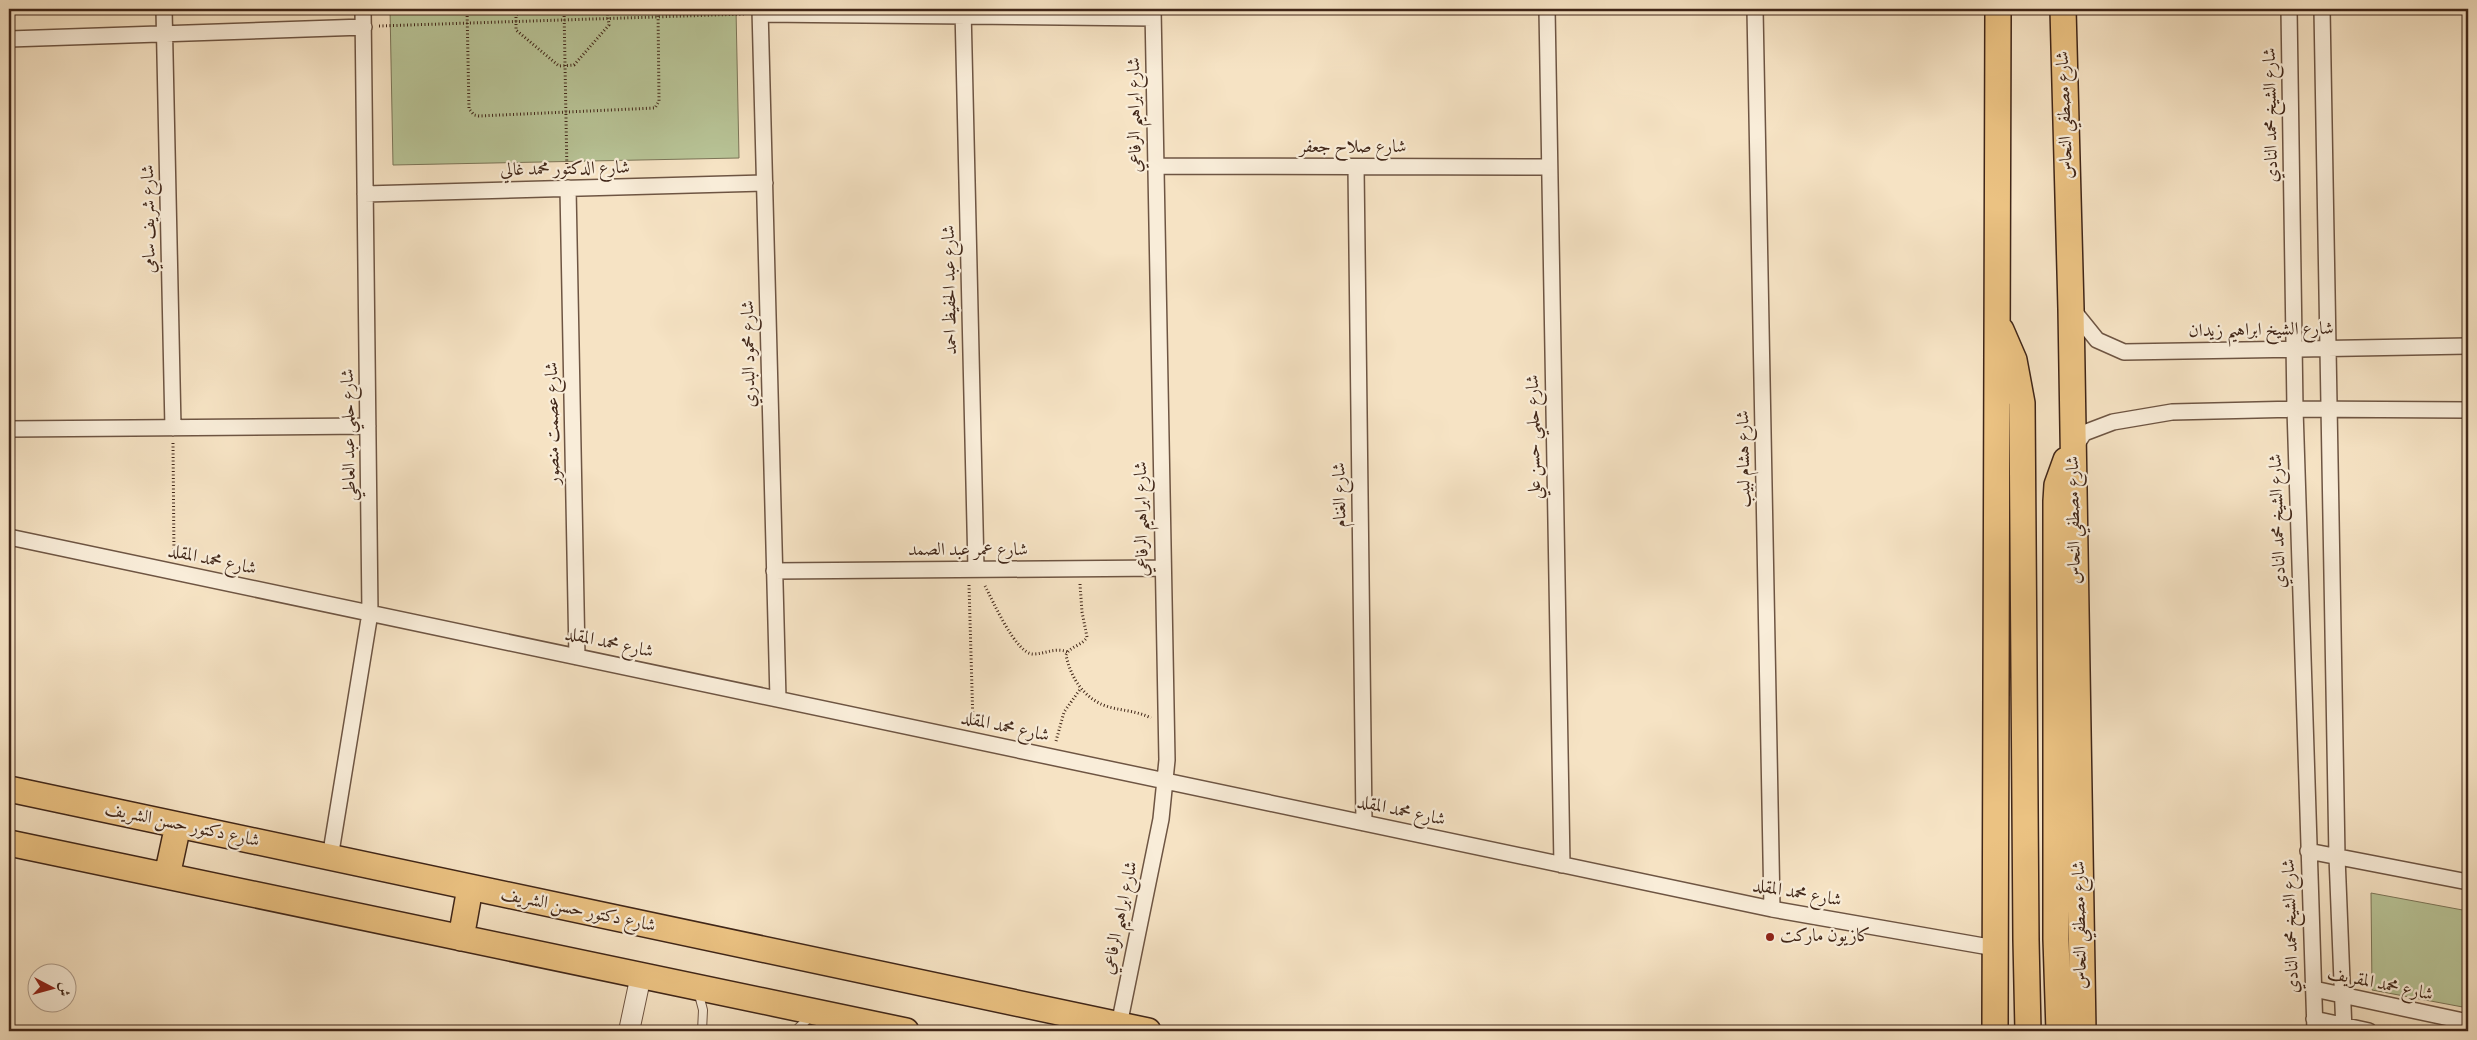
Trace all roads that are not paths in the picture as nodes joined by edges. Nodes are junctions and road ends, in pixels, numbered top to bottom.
1 (164, 9) edge
2 (363, 9) edge
3 (1547, 9) edge
4 (1755, 9) edge
5 (1998, 9) edge
6 (2063, 9) edge
7 (2289, 9) edge
8 (2322, 9) edge
9 (760, 11) edge
10 (963, 12) edge
11 (1153, 13) edge
12 (364, 27) junction
13 (165, 35) junction
14 (9, 39) edge
15 (1156, 166) junction
16 (1356, 167) junction
17 (1550, 167) junction
18 (765, 183) junction
19 (568, 188) junction
20 (365, 194) junction
21 (2071, 309) junction
22 (1997, 320) junction
23 (2468, 346) edge
24 (2327, 348) junction
25 (2295, 349) junction
26 (2295, 409) junction
27 (2328, 409) junction
28 (2468, 410) edge
29 (368, 426) junction
30 (173, 428) junction
31 (9, 429) edge
32 (2074, 448) junction
33 (9, 537) edge
34 (1163, 568) junction
35 (972, 569) junction
36 (774, 571) junction
37 (370, 613) junction
38 (578, 657) junction
39 (778, 699) junction
40 (1166, 781) junction
41 (9, 789) edge
42 (1364, 823) junction
43 (178, 825) junction
44 (9, 843) edge
45 (2308, 851) junction
46 (2337, 857) junction
47 (330, 858) junction
48 (1562, 865) junction
49 (168, 876) junction
50 (2468, 882) edge
51 (470, 888) junction
52 (1772, 909) junction
53 (461, 938) junction
54 (1995, 948) junction
55 (641, 975) junction
56 (696, 987) junction
57 (2314, 989) junction
58 (2343, 997) junction
59 (818, 1013) junction
60 (2468, 1022) edge
61 (1119, 1025) junction
62 (2315, 1025) edge
63 (2344, 1029) edge
64 (630, 1031) edge
65 (702, 1031) edge
66 (795, 1031) edge
67 (906, 1031) edge
68 (1148, 1031) edge
69 (1995, 1031) edge
70 (2028, 1031) edge
71 (2059, 1031) edge
72 (2083, 1031) edge
73 (2369, 1031) edge

1 - 13 street, شارع شريف سامي
2 - 12 street, شارع حلمي عبد العاطي
3 - 17 street, شارع حلمي حسن علي
4 - 52 street, شارع هشام لبيب
5 - 22 main road
6 - 21 main road, شارع مصطفي النحاس
7 - 25 street, شارع الشيخ محمد النادي
8 - 24 street
9 - 10 street
9 - 18 street, شارع محمود البدري
10 - 11 street
10 - 35 street, شارع عبد الحفيظ احمد
11 - 15 street, شارع ابراهيم الرفاعي
12 - 13 street
12 - 20 street, شارع حلمي عبد العاطي
13 - 14 street
13 - 30 street, شارع شريف سامي
15 - 16 street, شارع صلاح جعفر
15 - 34 street, شارع ابراهيم الرفاعي
16 - 17 street, شارع صلاح جعفر
16 - 42 street, شارع الغنام
17 - 48 street, شارع حلمي حسن علي
18 - 19 street, شارع الدكتور محمد غالي
18 - 36 street, شارع محمود البدري
19 - 20 street, شارع الدكتور محمد غالي
19 - 38 street, شارع عصمت منصور
20 - 29 street, شارع حلمي عبد العاطي
21 - 25 street, شارع الشيخ ابراهيم زيدان
21 - 32 main road, شارع مصطفي النحاس
22 - 54 main road
22 - 70 main road
23 - 24 street, شارع الشيخ ابراهيم زيدان
24 - 25 street, شارع الشيخ ابراهيم زيدان
24 - 27 street
25 - 26 street, شارع الشيخ محمد النادي
26 - 27 street
26 - 32 street
26 - 45 street, شارع الشيخ محمد النادي
27 - 28 street
27 - 46 street
29 - 30 street
29 - 37 street, شارع حلمي عبد العاطي
30 - 31 street
32 - 71 main road
32 - 72 main road, شارع مصطفي النحاس
33 - 37 street, شارع محمد المقلد
34 - 35 street, شارع عمر عبد الصمد
34 - 40 street, شارع ابراهيم الرفاعي
35 - 36 street, شارع عمر عبد الصمد
36 - 39 street, شارع محمود البدري
37 - 38 street, شارع محمد المقلد
37 - 47 street, شارع حلمي عبد العاطي
38 - 39 street, شارع محمد المقلد
39 - 40 street, شارع محمد المقلد
40 - 42 street, شارع محمد المقلد
40 - 61 street, شارع ابراهيم الرفاعي
41 - 43 main road, شارع دكتور حسن الشريف
42 - 48 street, شارع محمد المقلد
43 - 47 main road, شارع دكتور حسن الشريف
43 - 49 main road
44 - 49 main road
45 - 46 street
45 - 57 street, شارع الشيخ محمد النادي
46 - 50 street
46 - 58 street
47 - 51 main road, شارع دكتور حسن الشريف
48 - 52 street, شارع محمد المقلد
49 - 53 main road
51 - 53 main road
51 - 61 main road, شارع دكتور حسن الشريف
52 - 54 street, شارع محمد المقلد
53 - 55 main road
54 - 69 main road
55 - 56 main road
55 - 64 street
56 - 59 main road
56 - 65 lane
57 - 58 street, شارع محمد المقريف
57 - 62 street, شارع الشيخ محمد النادي
58 - 60 street, شارع محمد المقريف
58 - 63 street
59 - 66 lane
59 - 67 main road
61 - 68 main road, شارع دكتور حسن الشريف
62 - 63 street
63 - 73 street

